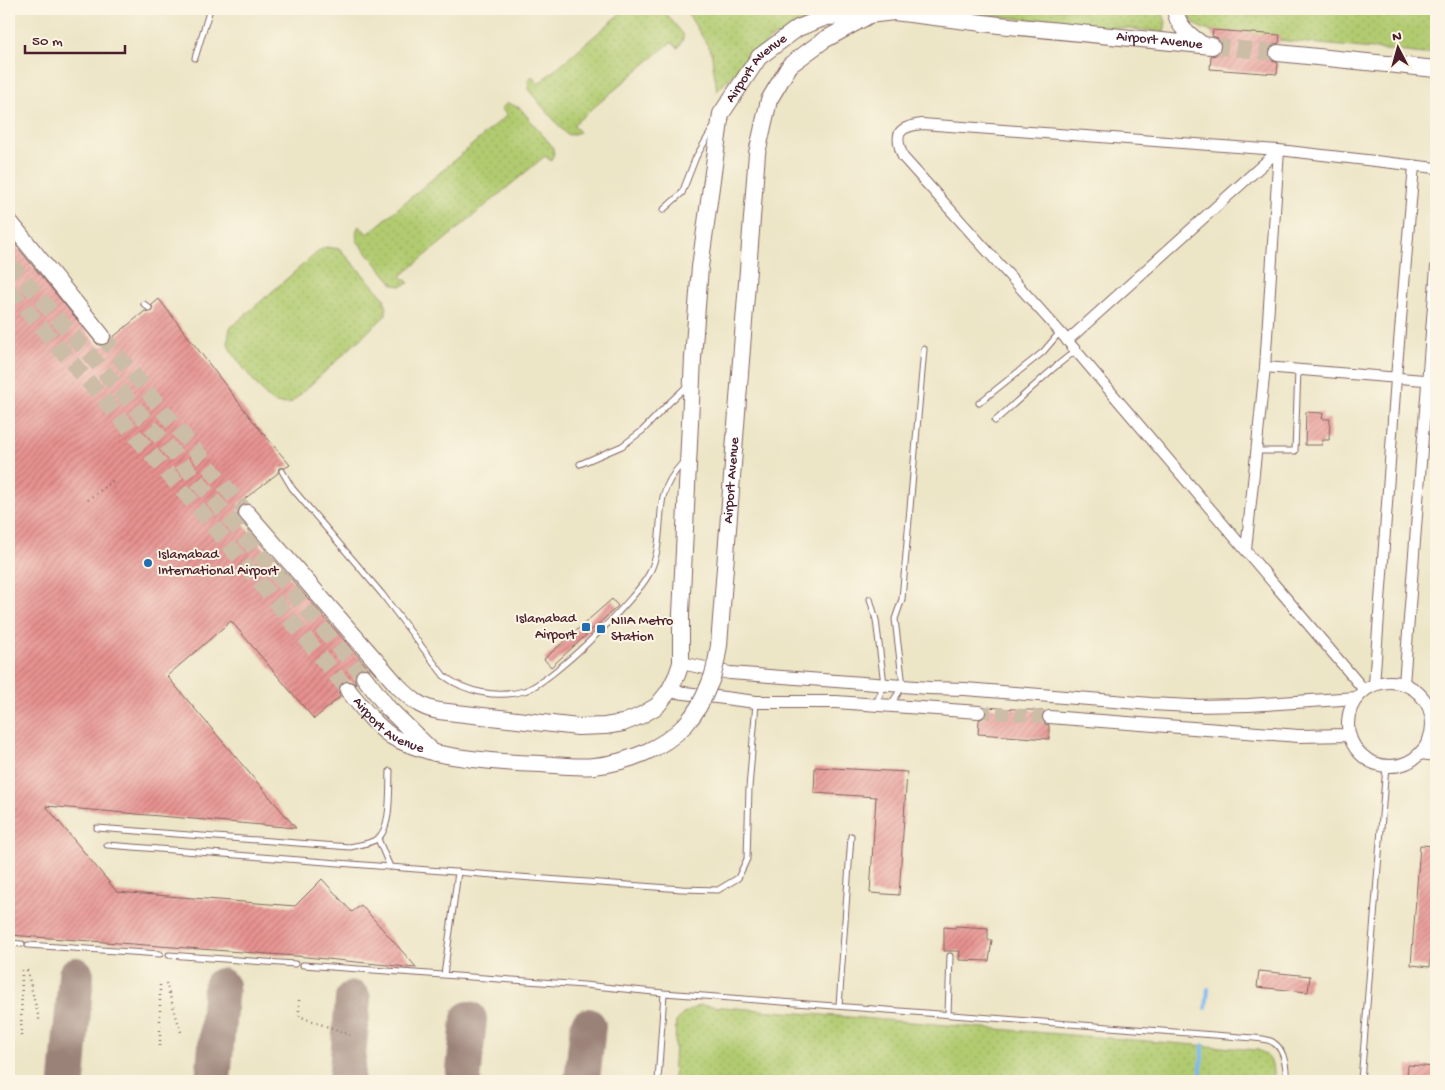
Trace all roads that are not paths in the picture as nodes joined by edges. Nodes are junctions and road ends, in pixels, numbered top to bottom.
1 (210, 9) edge
2 (1175, 9) edge
3 (868, 15) junction
4 (1278, 53) tunnel mouth
5 (195, 58) dead end
6 (1436, 69) edge
7 (721, 114) junction
8 (1279, 150) junction
9 (1414, 166) junction
10 (1436, 168) edge
11 (663, 210) dead end
12 (9, 221) edge
13 (1436, 267) edge
14 (144, 304) dead end
15 (149, 308) dead end
16 (1060, 332) junction
17 (102, 336) tunnel mouth
18 (1067, 341) junction
19 (924, 349) dead end
20 (1075, 351) junction
21 (1265, 367) junction
22 (1298, 370) junction
23 (1396, 378) junction
24 (692, 381) junction
25 (1431, 381) edge
26 (979, 403) dead end
27 (995, 421) dead end
28 (1256, 451) junction
29 (689, 455) junction
30 (580, 464) dead end
31 (282, 471) dead end
32 (247, 513) tunnel mouth
33 (1246, 550) junction
34 (870, 599) dead end
35 (681, 663) junction
36 (364, 677) tunnel mouth
37 (884, 684) junction
38 (1404, 684) junction
39 (903, 686) junction
40 (965, 689) junction
41 (348, 690) tunnel mouth
42 (669, 691) junction
43 (1365, 691) junction
44 (756, 702) junction
45 (876, 705) junction
46 (891, 705) junction
47 (1433, 710) edge
48 (963, 711) junction
49 (980, 712) tunnel mouth
50 (1049, 717) tunnel mouth
51 (1350, 736) junction
52 (435, 753) junction
53 (1421, 753) junction
54 (1436, 755) edge
55 (1386, 766) junction
56 (390, 771) dead end
57 (97, 828) dead end
58 (851, 836) dead end
59 (378, 839) junction
60 (108, 845) dead end
61 (390, 867) junction
62 (458, 872) junction
63 (9, 943) edge
64 (22, 944) dead end
65 (28, 945) dead end
66 (160, 954) dead end
67 (169, 955) dead end
68 (950, 956) dead end
69 (295, 964) dead end
70 (303, 965) dead end
71 (444, 975) junction
72 (664, 993) junction
73 (839, 1006) junction
74 (948, 1014) junction
75 (658, 1081) edge
76 (1286, 1081) edge
77 (1361, 1081) edge

1 - 5 lane
2 - 3 main road, Airport Avenue
3 - 7 main road, Airport Avenue
3 - 52 main road, Airport Avenue, bridge
4 - 6 main road
7 - 11 lane
7 - 24 main road, Airport Avenue
8 - 9 street
8 - 16 street
8 - 18 street
8 - 21 street
9 - 10 street
9 - 23 street
12 - 17 main road
13 - 25 street
14 - 15 lane
16 - 18 street
16 - 26 lane
18 - 20 street
19 - 39 lane
20 - 27 lane
20 - 33 street
21 - 22 street
21 - 28 street
22 - 23 street
22 - 28 lane
23 - 25 street
23 - 43 street
24 - 29 main road, Airport Avenue
24 - 30 lane
25 - 38 street
28 - 33 street
29 - 31 lane
29 - 35 main road, Airport Avenue
32 - 42 main road
33 - 43 street
34 - 37 lane
35 - 37 street
35 - 42 main road
36 - 52 main road, Airport Avenue
37 - 39 street
37 - 45 lane
38 - 43 street
38 - 47 street
39 - 40 street
39 - 46 lane
40 - 43 street
40 - 48 street
41 - 52 main road, Airport Avenue
42 - 44 street
43 - 51 street
44 - 45 street
44 - 62 lane
45 - 46 street
46 - 48 street
47 - 53 street
48 - 49 street
50 - 51 street
51 - 55 street
53 - 54 street
53 - 55 street
55 - 77 lane
56 - 59 lane
57 - 59 lane
58 - 73 lane
59 - 61 lane
60 - 61 lane
61 - 62 lane
62 - 71 lane
63 - 64 lane
65 - 66 lane
67 - 69 lane
68 - 74 lane
70 - 71 lane
71 - 72 lane
72 - 73 lane
72 - 75 lane
73 - 74 lane
74 - 76 lane

